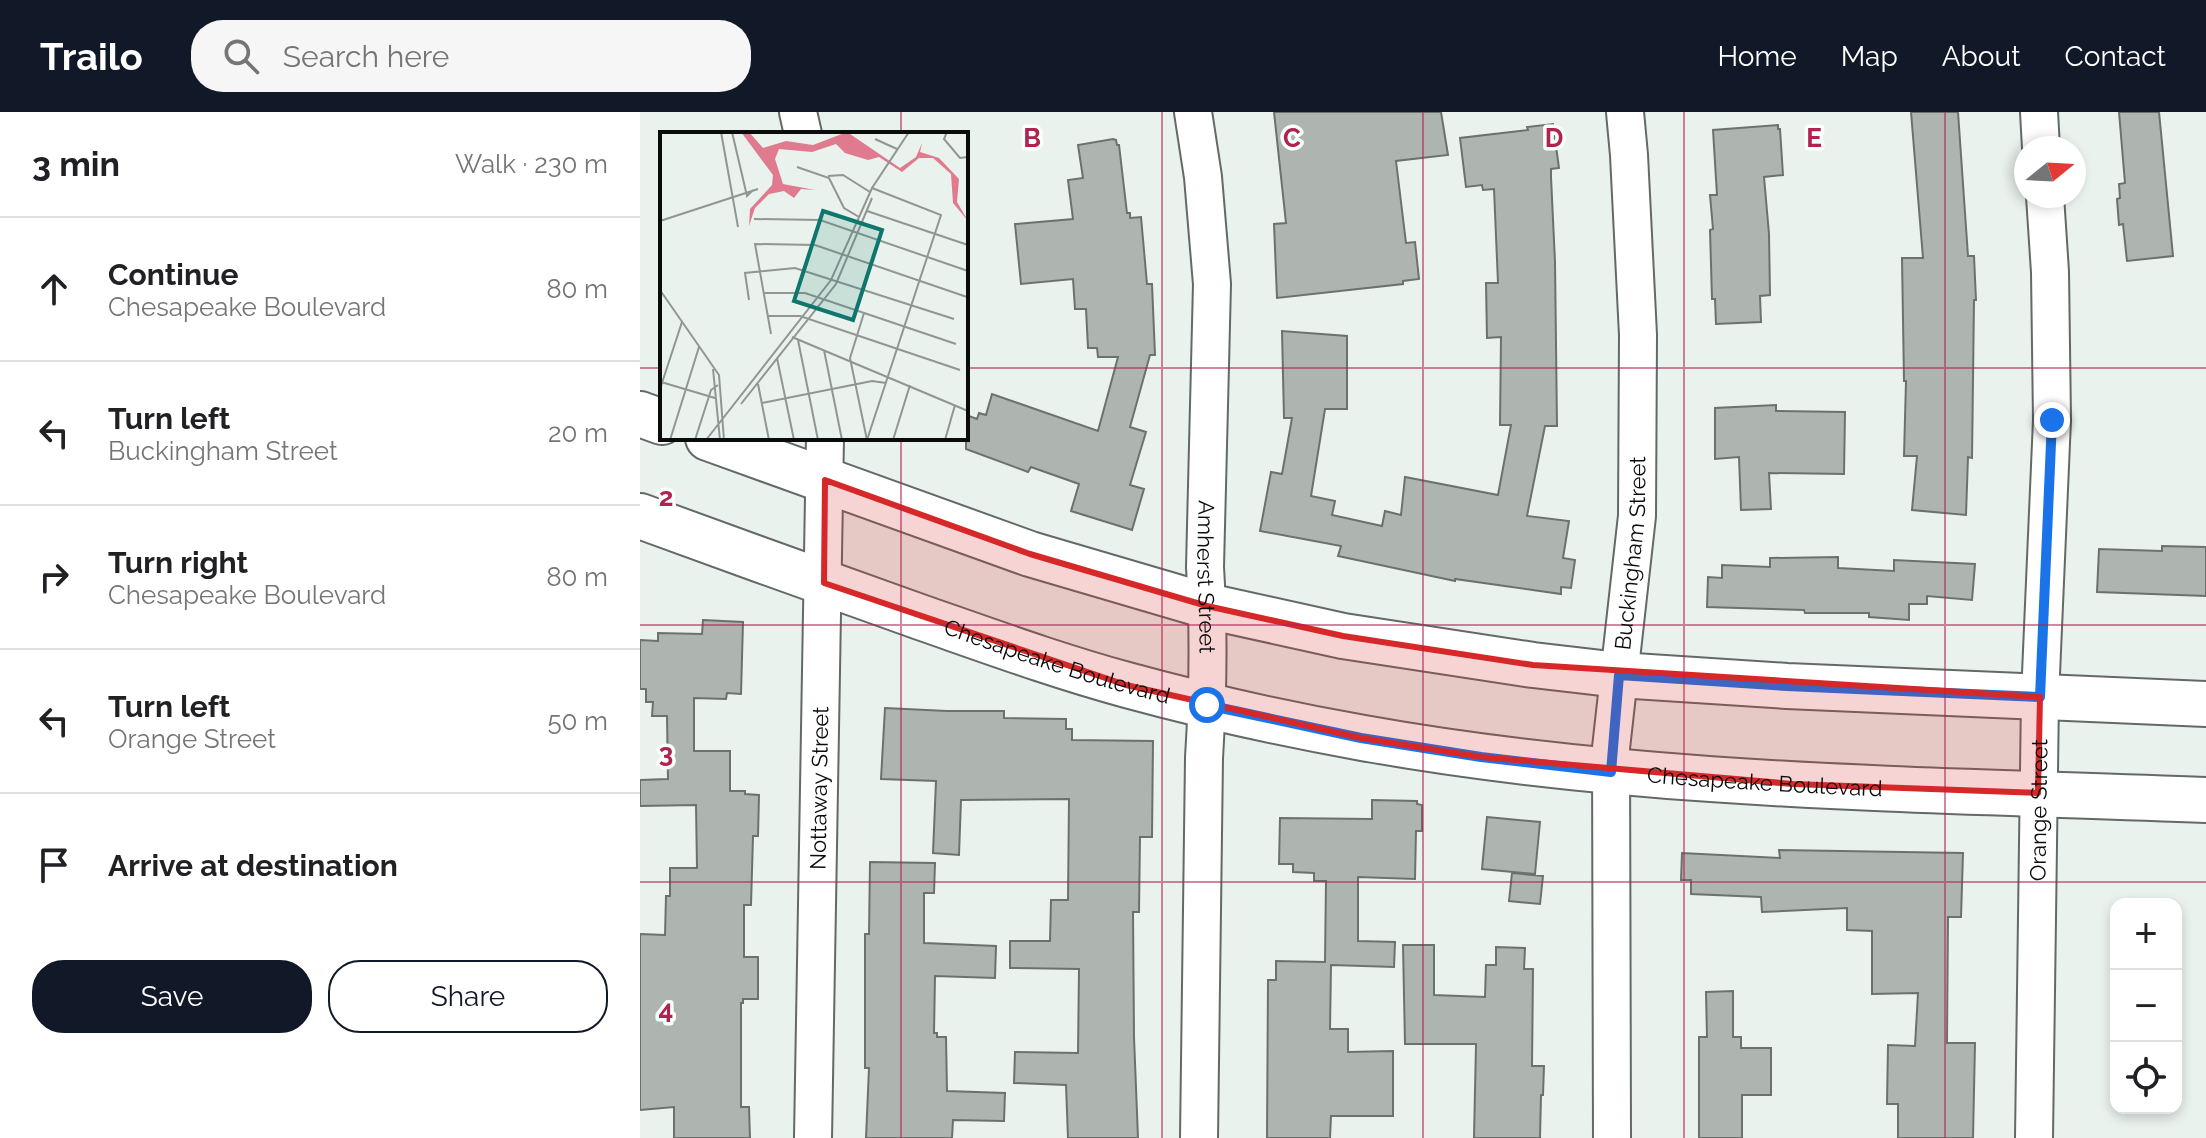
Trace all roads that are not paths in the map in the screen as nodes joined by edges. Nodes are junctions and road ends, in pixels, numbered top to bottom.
1 (798, 112) edge
2 (1193, 112) edge
3 (1625, 112) edge
4 (2039, 112) edge
5 (803, 132) edge
6 (2040, 136) edge
7 (2046, 208) edge
8 (640, 414) edge
9 (660, 421) edge
10 (719, 440) edge
11 (825, 459) edge
12 (640, 516) edge
13 (824, 583) junction
14 (1207, 606) junction
15 (1619, 675) junction
16 (2040, 697) junction
17 (2206, 704) edge
18 (1207, 705) junction
19 (1611, 772) junction
20 (2038, 793) junction
21 (2206, 800) edge
22 (813, 1138) edge
23 (1199, 1138) edge
24 (1612, 1138) edge
25 (2034, 1138) edge

1 - 5 street
2 - 14 street, Amherst Street
3 - 15 street, Buckingham Street
4 - 6 street
7 - 16 street, Orange Street
8 - 9 main road
10 - 11 main road
11 - 13 street, Nottaway Street
11 - 14 main road
12 - 13 main road, Chesapeake Boulevard
13 - 18 main road, Chesapeake Boulevard
13 - 22 street, Nottaway Street
14 - 15 main road
14 - 18 street, Amherst Street
15 - 16 main road
15 - 19 street, Buckingham Street
16 - 17 main road
16 - 20 street, Orange Street
18 - 19 main road, Chesapeake Boulevard
18 - 23 street, Amherst Street
19 - 20 main road, Chesapeake Boulevard
19 - 24 street, Buckingham Street
20 - 21 main road, Chesapeake Boulevard
20 - 25 street, Orange Street

